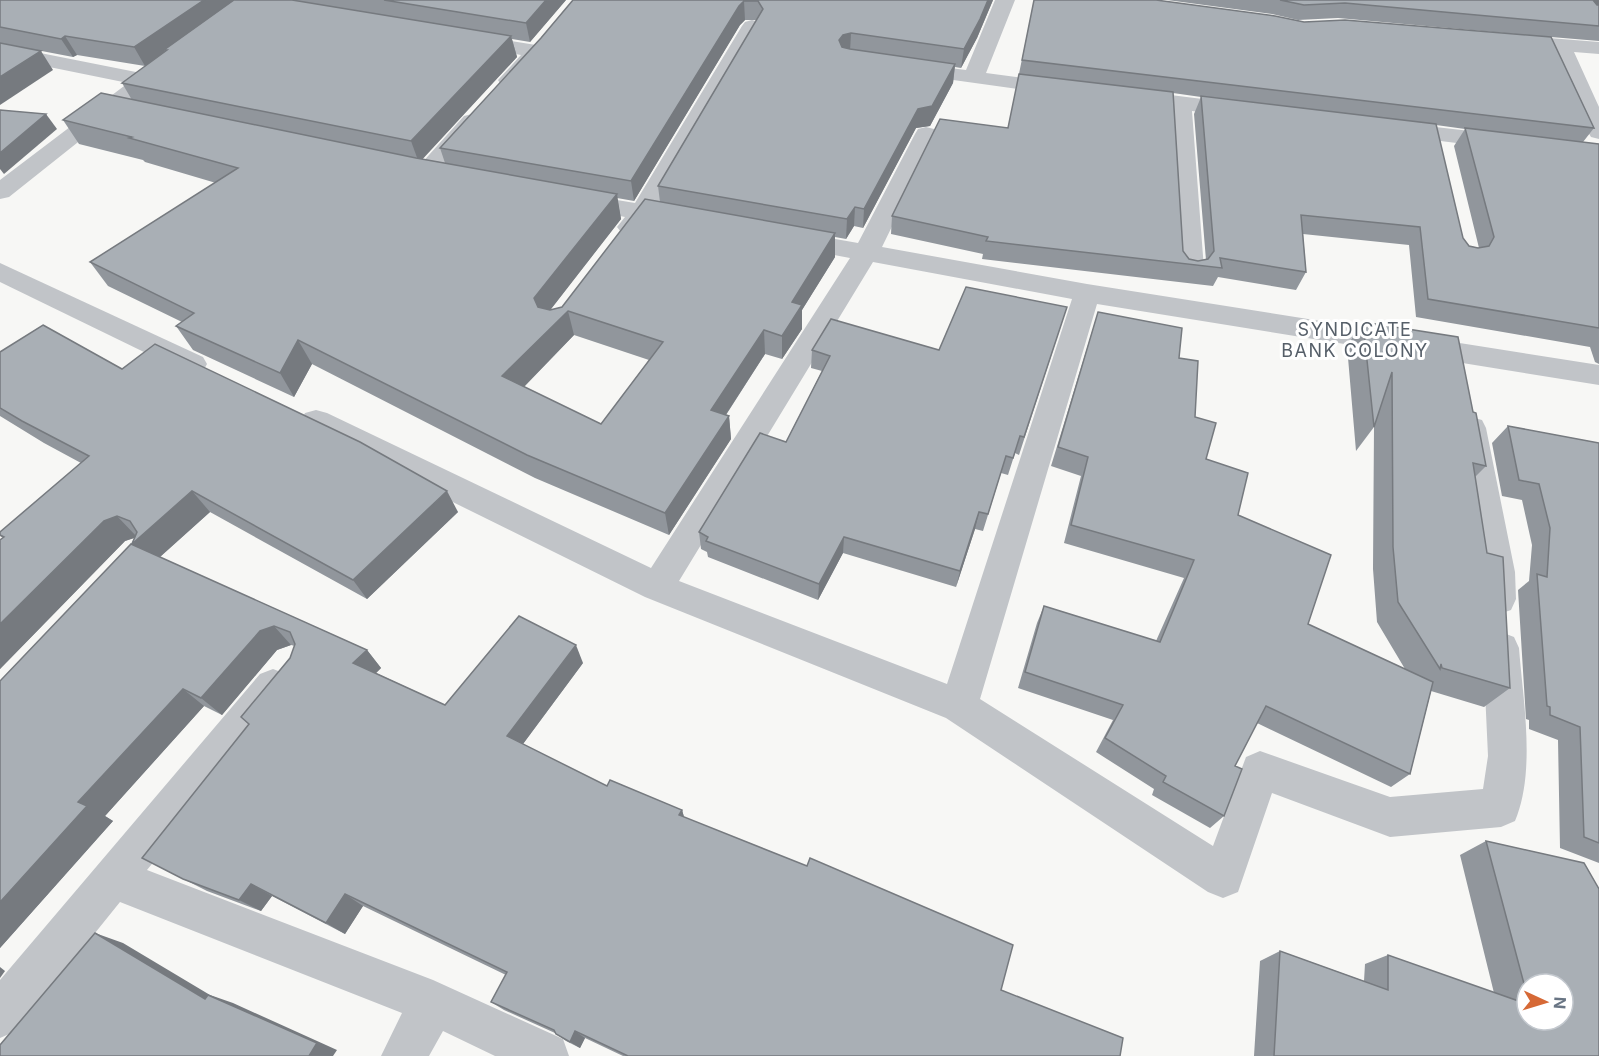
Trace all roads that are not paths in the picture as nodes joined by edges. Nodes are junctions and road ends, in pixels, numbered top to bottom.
1 (1005, 0) edge
2 (752, 26) edge
3 (550, 34) edge
4 (445, 36) edge
5 (1494, 39) edge
6 (1562, 45) junction
7 (1599, 48) edge
8 (0, 51) edge
9 (536, 51) junction
10 (183, 52) edge
11 (894, 66) edge
12 (1572, 72) junction
13 (1599, 76) edge
14 (964, 77) junction
15 (143, 80) junction
16 (1077, 91) edge
17 (1111, 95) edge
18 (1590, 95) edge
19 (1180, 104) junction
20 (111, 107) junction
21 (134, 112) edge
22 (1262, 113) edge
23 (1367, 126) edge
24 (1599, 132) edge
25 (926, 134) dead end
26 (1530, 146) edge
27 (378, 163) edge
28 (0, 192) edge
29 (550, 195) edge
30 (642, 212) junction
31 (701, 223) edge
32 (771, 236) edge
33 (613, 249) edge
34 (866, 253) junction
35 (1191, 269) edge
36 (0, 271) edge
37 (1097, 295) junction
38 (1457, 350) junction
39 (217, 375) edge
40 (1599, 375) edge
41 (292, 410) edge
42 (657, 587) junction
43 (292, 663) edge
44 (959, 706) junction
45 (112, 878) junction
46 (433, 1003) junction
47 (0, 1015) edge
48 (404, 1056) edge
49 (546, 1056) edge

1 - 14 street
2 - 30 street
3 - 9 street
4 - 9 street
5 - 6 street
6 - 7 street
6 - 12 street
8 - 15 street
9 - 27 street
10 - 15 street
11 - 14 street
12 - 13 street
12 - 18 street
14 - 16 street
15 - 20 street
17 - 19 street
18 - 24 street
19 - 22 street
19 - 35 street
20 - 21 street
20 - 28 street
23 - 26 street
25 - 34 street
29 - 30 street
30 - 31 street
30 - 33 street
32 - 34 street
34 - 37 street
34 - 42 street
36 - 39 street
37 - 38 street
37 - 44 street
38 - 40 street
38 - 44 street
41 - 42 street
42 - 44 street
43 - 45 street
45 - 46 street
45 - 47 street
46 - 48 street
46 - 49 street

